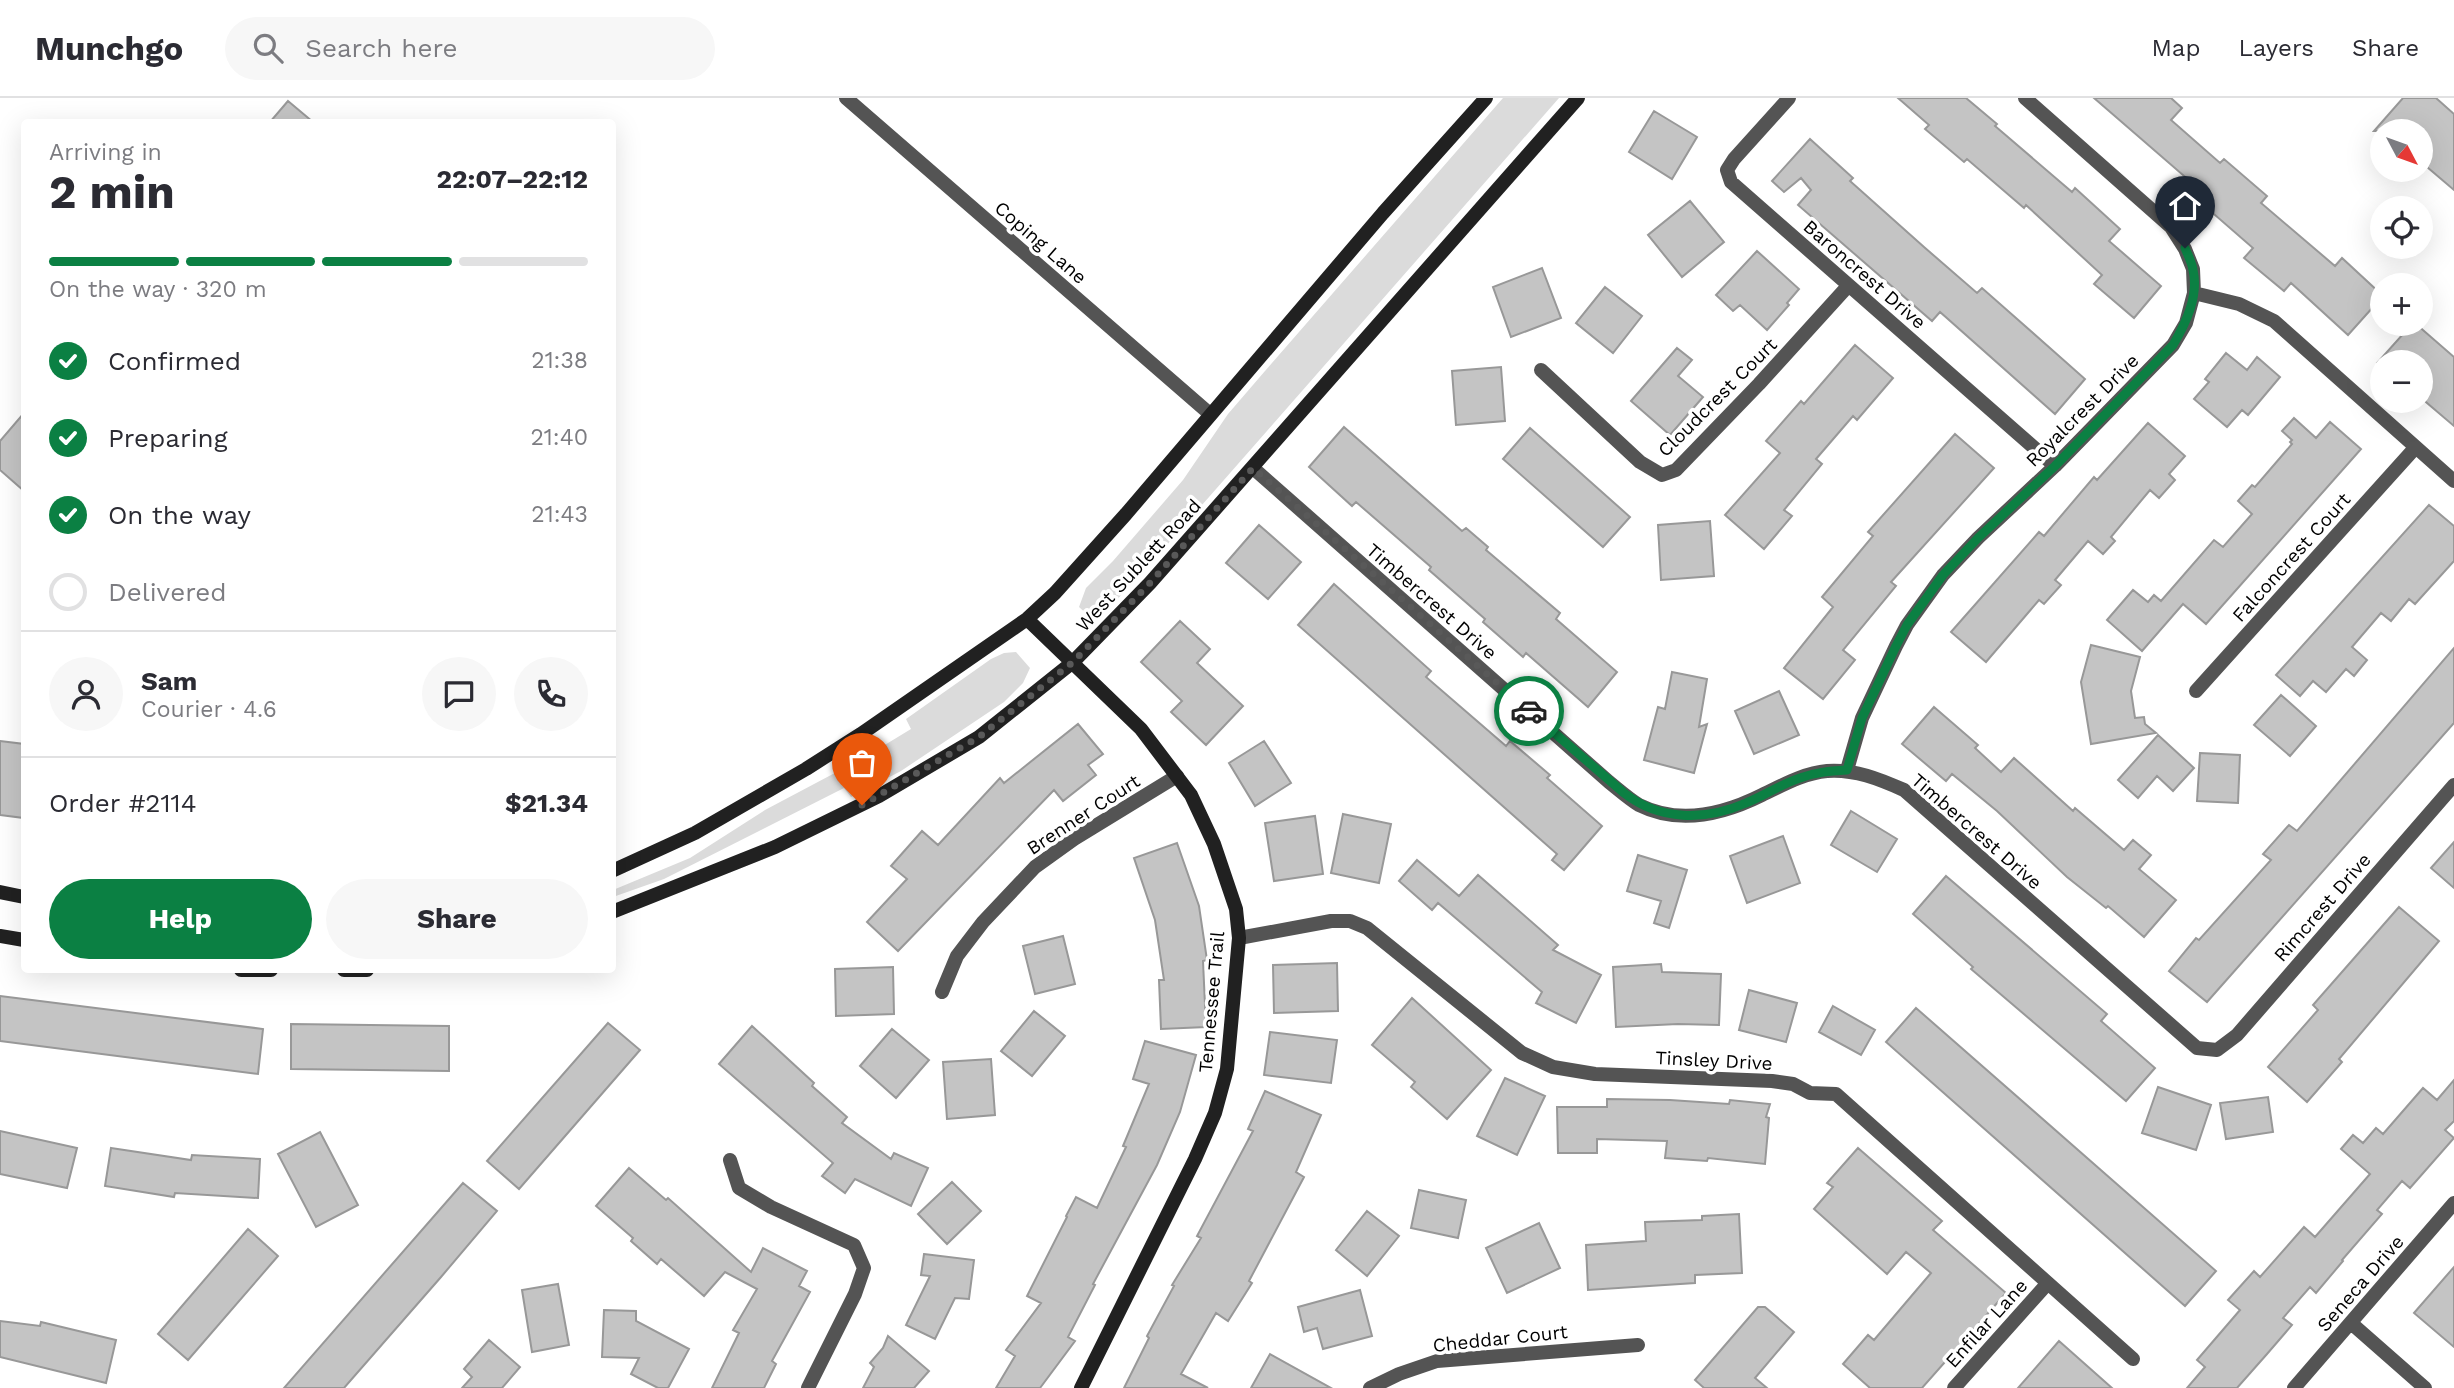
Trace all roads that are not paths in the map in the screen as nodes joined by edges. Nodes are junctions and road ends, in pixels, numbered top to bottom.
1 (846, 98) edge
2 (1486, 98) edge
3 (1578, 98) edge
4 (1789, 98) edge
5 (2025, 98) edge
6 (1848, 286) junction
7 (2194, 293) junction
8 (1541, 370) dead end
9 (1210, 414) junction
10 (2415, 448) junction
11 (2055, 466) junction
12 (1253, 468) junction
13 (2454, 481) edge
14 (1027, 620) junction
15 (1073, 662) junction
16 (2196, 691) dead end
17 (1847, 770) junction
18 (1177, 776) junction
19 (2454, 785) edge
20 (616, 869) edge
21 (0, 892) edge
22 (21, 896) edge
23 (616, 910) edge
24 (0, 936) edge
25 (1239, 938) junction
26 (21, 940) edge
27 (942, 992) dead end
28 (2217, 1050) joint
29 (730, 1160) dead end
30 (2454, 1203) edge
31 (2047, 1284) junction
32 (2351, 1323) junction
33 (1638, 1345) dead end
34 (2133, 1359) dead end
35 (808, 1388) edge
36 (1081, 1388) edge
37 (1370, 1388) edge
38 (1954, 1388) edge
39 (2294, 1388) edge
40 (2425, 1388) edge

1 - 9 street, Coping Lane
2 - 9 main road
3 - 12 main road, West Sublett Road
4 - 6 street, Baroncrest Drive
5 - 7 street, Royalcrest Drive
6 - 8 street, Cloudcrest Court
6 - 11 street, Baroncrest Drive
7 - 10 street
7 - 11 street, Royalcrest Drive
9 - 14 main road
10 - 13 street
10 - 16 street, Falconcrest Court
11 - 17 street, Royalcrest Drive
12 - 15 main road, West Sublett Road
12 - 17 street, Timbercrest Drive
14 - 15 main road, Tennessee Trail
14 - 20 main road
15 - 18 main road, Tennessee Trail
15 - 23 main road, West Sublett Road
17 - 28 street, Timbercrest Drive
18 - 25 main road, Tennessee Trail
18 - 27 street, Brenner Court
19 - 28 street, Rimcrest Drive
21 - 22 main road
24 - 26 main road
25 - 31 street, Tinsley Drive
25 - 36 main road, Tennessee Trail
29 - 35 street
30 - 32 street, Seneca Drive
31 - 34 street, Tinsley Drive
31 - 38 street, Enfilar Lane
32 - 39 street, Seneca Drive
32 - 40 street
33 - 37 street, Cheddar Court

